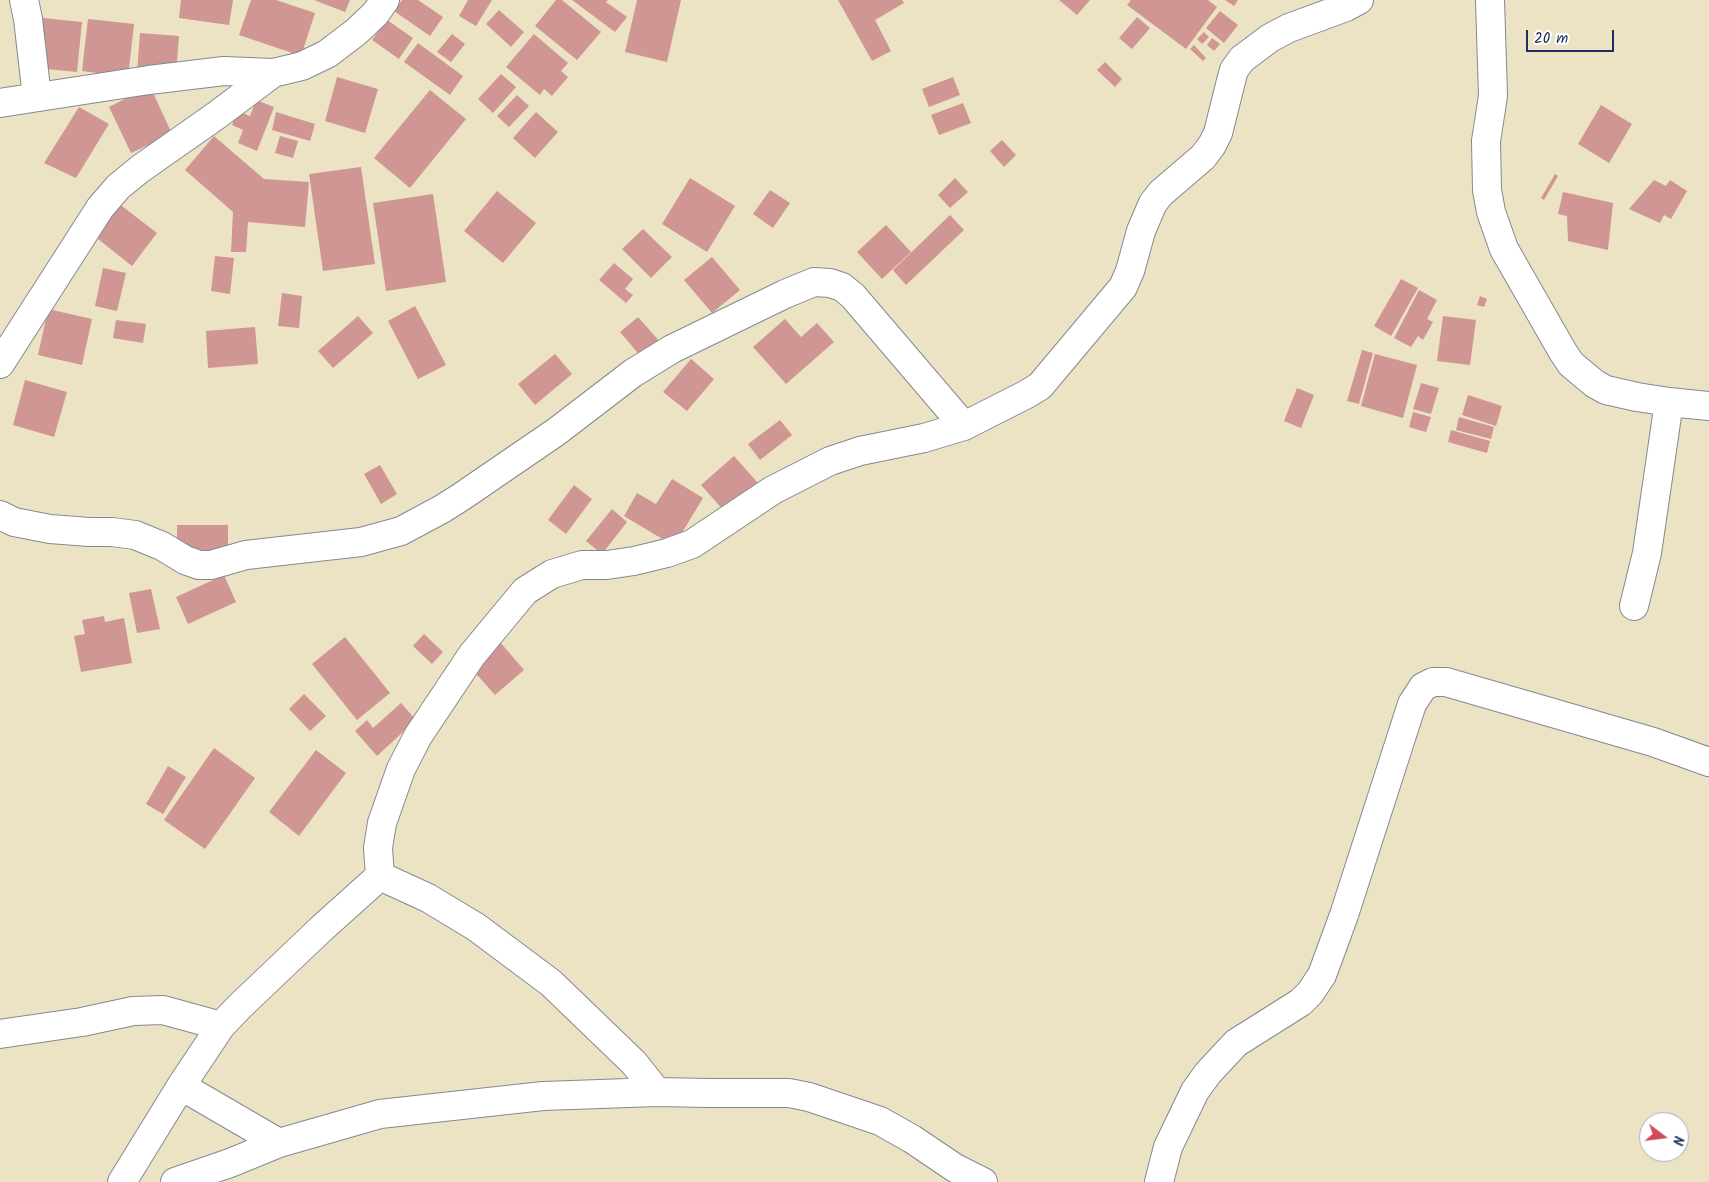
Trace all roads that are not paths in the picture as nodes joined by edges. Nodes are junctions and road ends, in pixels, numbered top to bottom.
1 (24, 0) edge
2 (385, 0) edge
3 (1359, 0) edge
4 (1490, 0) edge
5 (273, 73) junction
6 (36, 97) junction
7 (0, 103) edge
8 (0, 364) edge
9 (1669, 402) junction
10 (1709, 406) edge
11 (964, 426) junction
12 (0, 514) edge
13 (1634, 606) dead end
14 (1709, 762) edge
15 (380, 876) junction
16 (221, 1026) junction
17 (0, 1034) edge
18 (181, 1086) junction
19 (657, 1092) junction
20 (279, 1144) junction
21 (122, 1182) edge
22 (176, 1182) edge
23 (983, 1182) edge
24 (1159, 1182) edge

1 - 6 street
2 - 5 street
3 - 11 street
4 - 9 street
5 - 6 street
5 - 8 street
6 - 7 street
9 - 10 street
9 - 13 street
11 - 12 street
11 - 15 street
14 - 24 street
15 - 16 street
15 - 19 street
16 - 17 street
16 - 18 street
18 - 20 street
18 - 21 street
19 - 20 street
19 - 23 street
20 - 22 street

